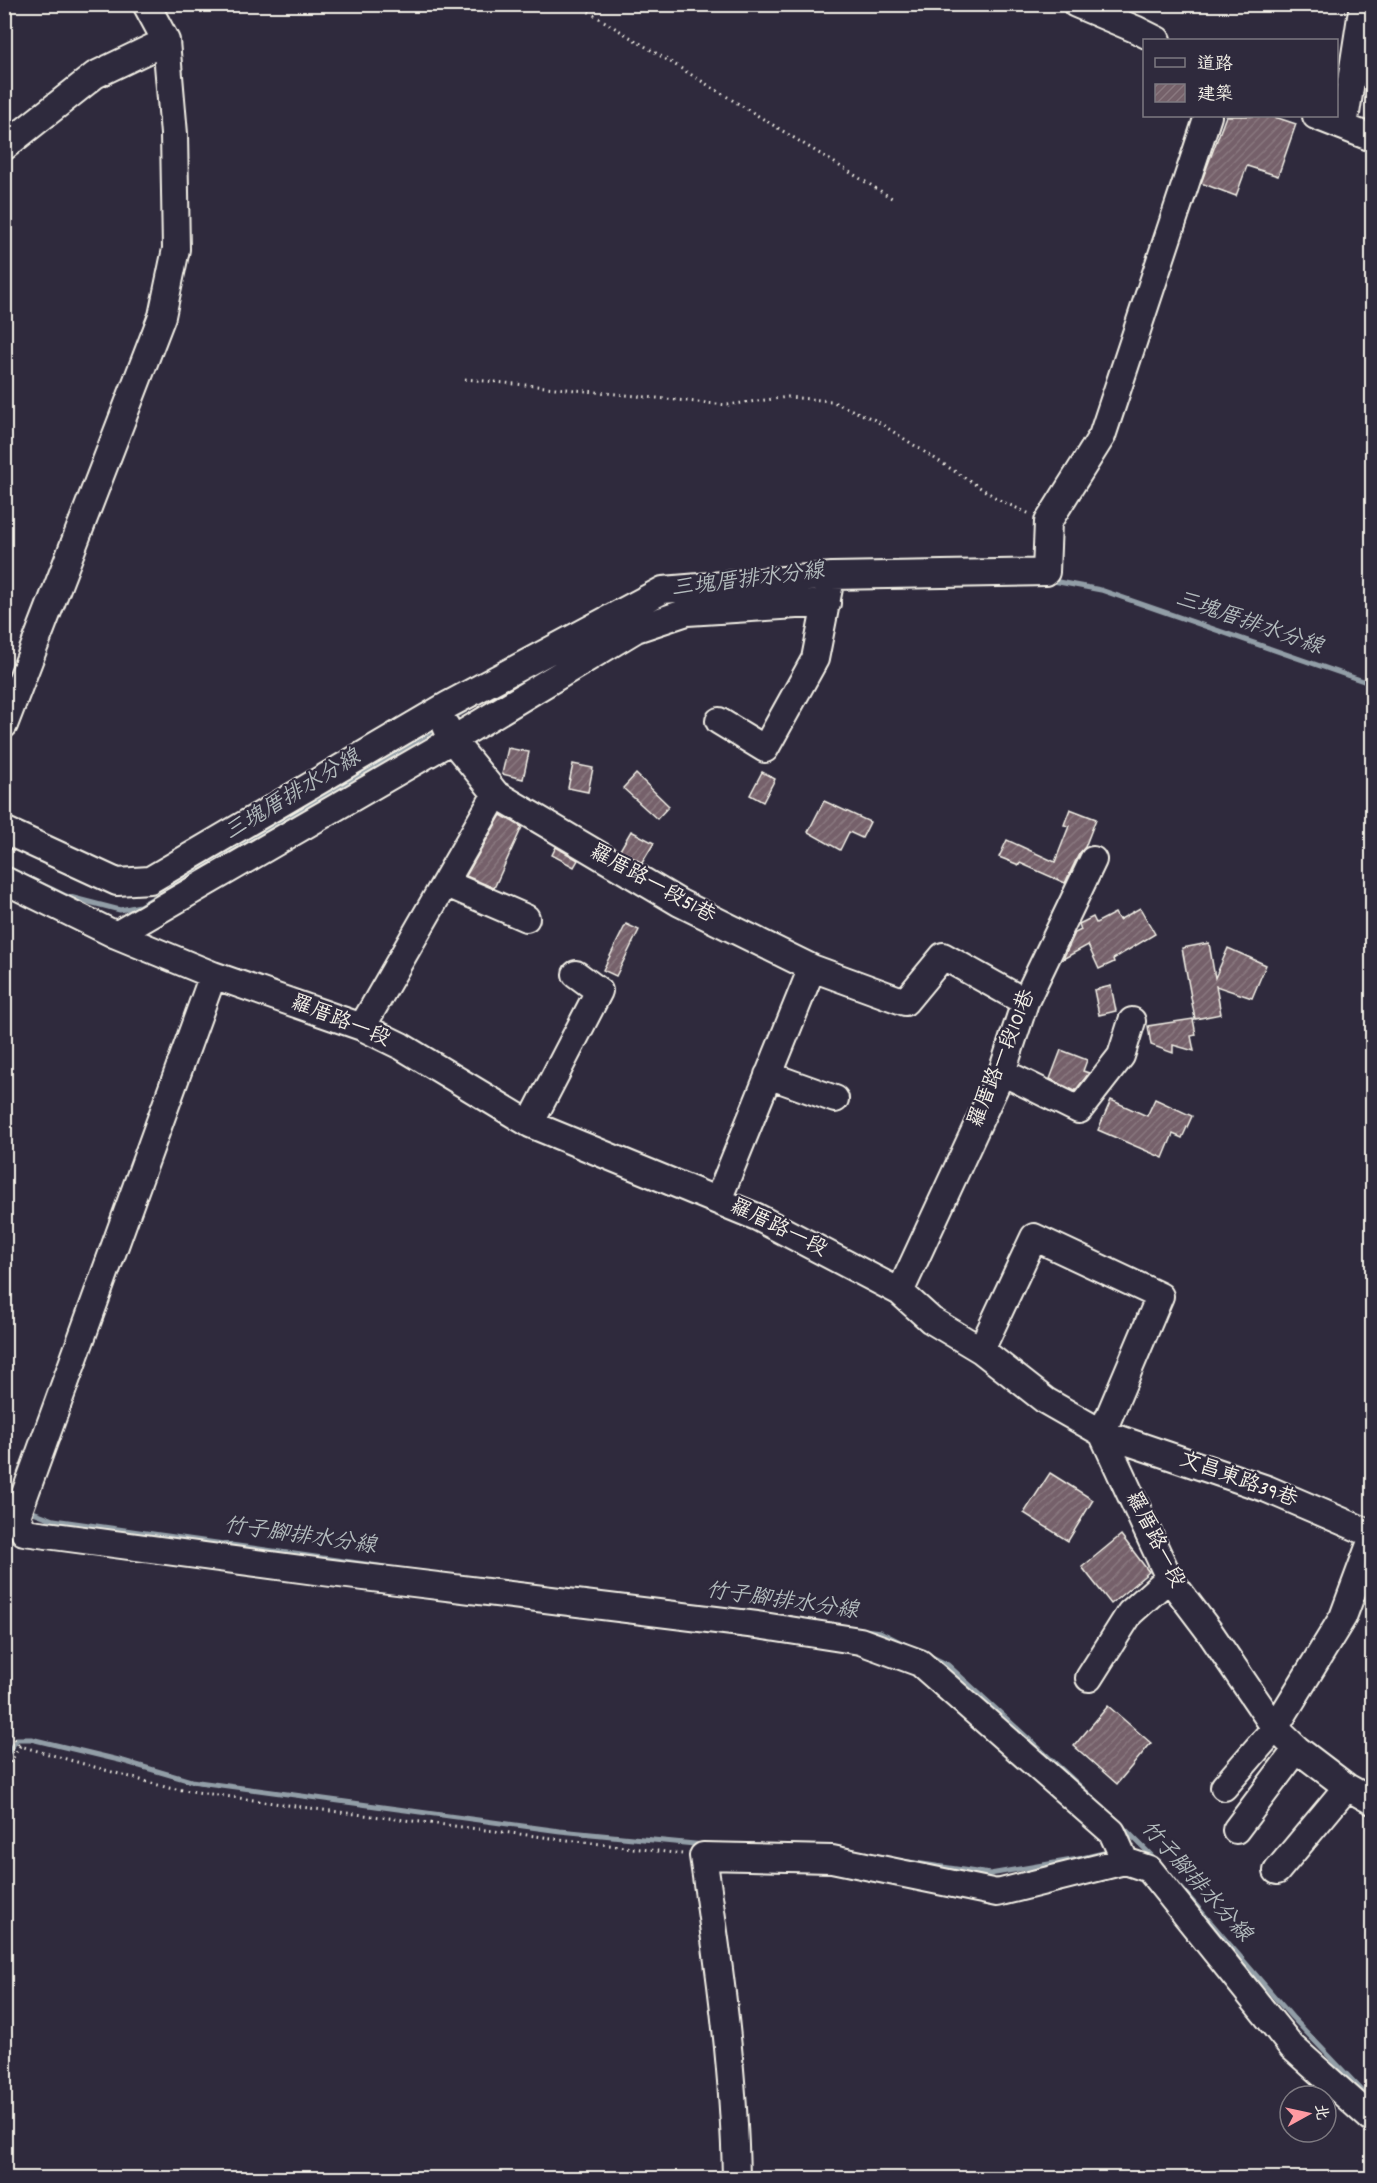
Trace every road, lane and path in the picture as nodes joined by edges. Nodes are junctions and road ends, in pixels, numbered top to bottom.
1 (146, 4) edge
2 (581, 4) edge
3 (1076, 4) edge
4 (1363, 4) edge
5 (1155, 39) edge
6 (166, 41) junction
7 (1208, 117) edge
8 (1319, 117) edge
9 (1344, 126) junction
10 (1372, 138) edge
11 (4, 147) edge
12 (895, 200) dead end
13 (465, 379) dead end
14 (1048, 522) junction
15 (832, 576) junction
16 (826, 603) junction
17 (718, 721) dead end
18 (445, 724) junction
19 (4, 725) edge
20 (496, 795) junction
21 (4, 830) edge
22 (1093, 860) dead end
23 (4, 880) edge
24 (445, 883) junction
25 (526, 918) dead end
26 (116, 935) junction
27 (812, 968) junction
28 (576, 974) dead end
29 (213, 975) junction
30 (1025, 1002) junction
31 (1132, 1021) dead end
32 (362, 1027) junction
33 (1002, 1072) junction
34 (768, 1075) junction
35 (835, 1099) dead end
36 (530, 1124) junction
37 (718, 1200) junction
38 (900, 1292) junction
39 (981, 1350) junction
40 (1102, 1433) junction
41 (11, 1513) edge
42 (1372, 1534) edge
43 (1372, 1539) edge
44 (1169, 1578) junction
45 (1089, 1678) dead end
46 (1275, 1728) junction
47 (4, 1735) edge
48 (20, 1746) junction
49 (1297, 1749) junction
50 (4, 1773) edge
51 (1224, 1787) dead end
52 (1347, 1787) junction
53 (1372, 1801) edge
54 (1236, 1830) dead end
55 (703, 1856) junction
56 (1125, 1861) junction
57 (1277, 1870) dead end
58 (1372, 2119) edge
59 (736, 2178) edge

1 - 6 street
2 - 12 path
3 - 5 street
4 - 9 street
6 - 11 street
6 - 19 street
7 - 14 street
8 - 9 street
9 - 10 street
13 - 14 path
14 - 15 street
15 - 16 street
15 - 18 street
16 - 17 street
16 - 18 street
18 - 20 street, 羅厝路一段51巷
18 - 21 street
18 - 26 street
20 - 24 street
20 - 27 street, 羅厝路一段51巷
22 - 30 street, 羅厝路一段101巷
23 - 26 street, 羅厝路一段
24 - 25 street
24 - 32 street
26 - 29 street, 羅厝路一段
27 - 30 street, 羅厝路一段51巷
27 - 34 street
28 - 36 street
29 - 32 street, 羅厝路一段
29 - 41 street
30 - 33 street, 羅厝路一段101巷
31 - 33 street
32 - 36 street, 羅厝路一段
33 - 38 street, 羅厝路一段101巷
34 - 35 street
34 - 37 street
36 - 37 street, 羅厝路一段
37 - 38 street, 羅厝路一段
38 - 39 street, 羅厝路一段
39 - 40 street, 羅厝路一段
39 - 40 street
40 - 42 street, 文昌東路39巷
40 - 44 street, 羅厝路一段
41 - 56 street
43 - 46 street
44 - 45 street
44 - 46 street, 羅厝路一段
46 - 49 street, 羅厝路一段
46 - 51 street
47 - 48 path
48 - 50 path
48 - 55 path
49 - 52 street, 羅厝路一段
49 - 54 street
52 - 53 street, 羅厝路一段
52 - 57 street
55 - 56 street
55 - 59 street
56 - 58 street

